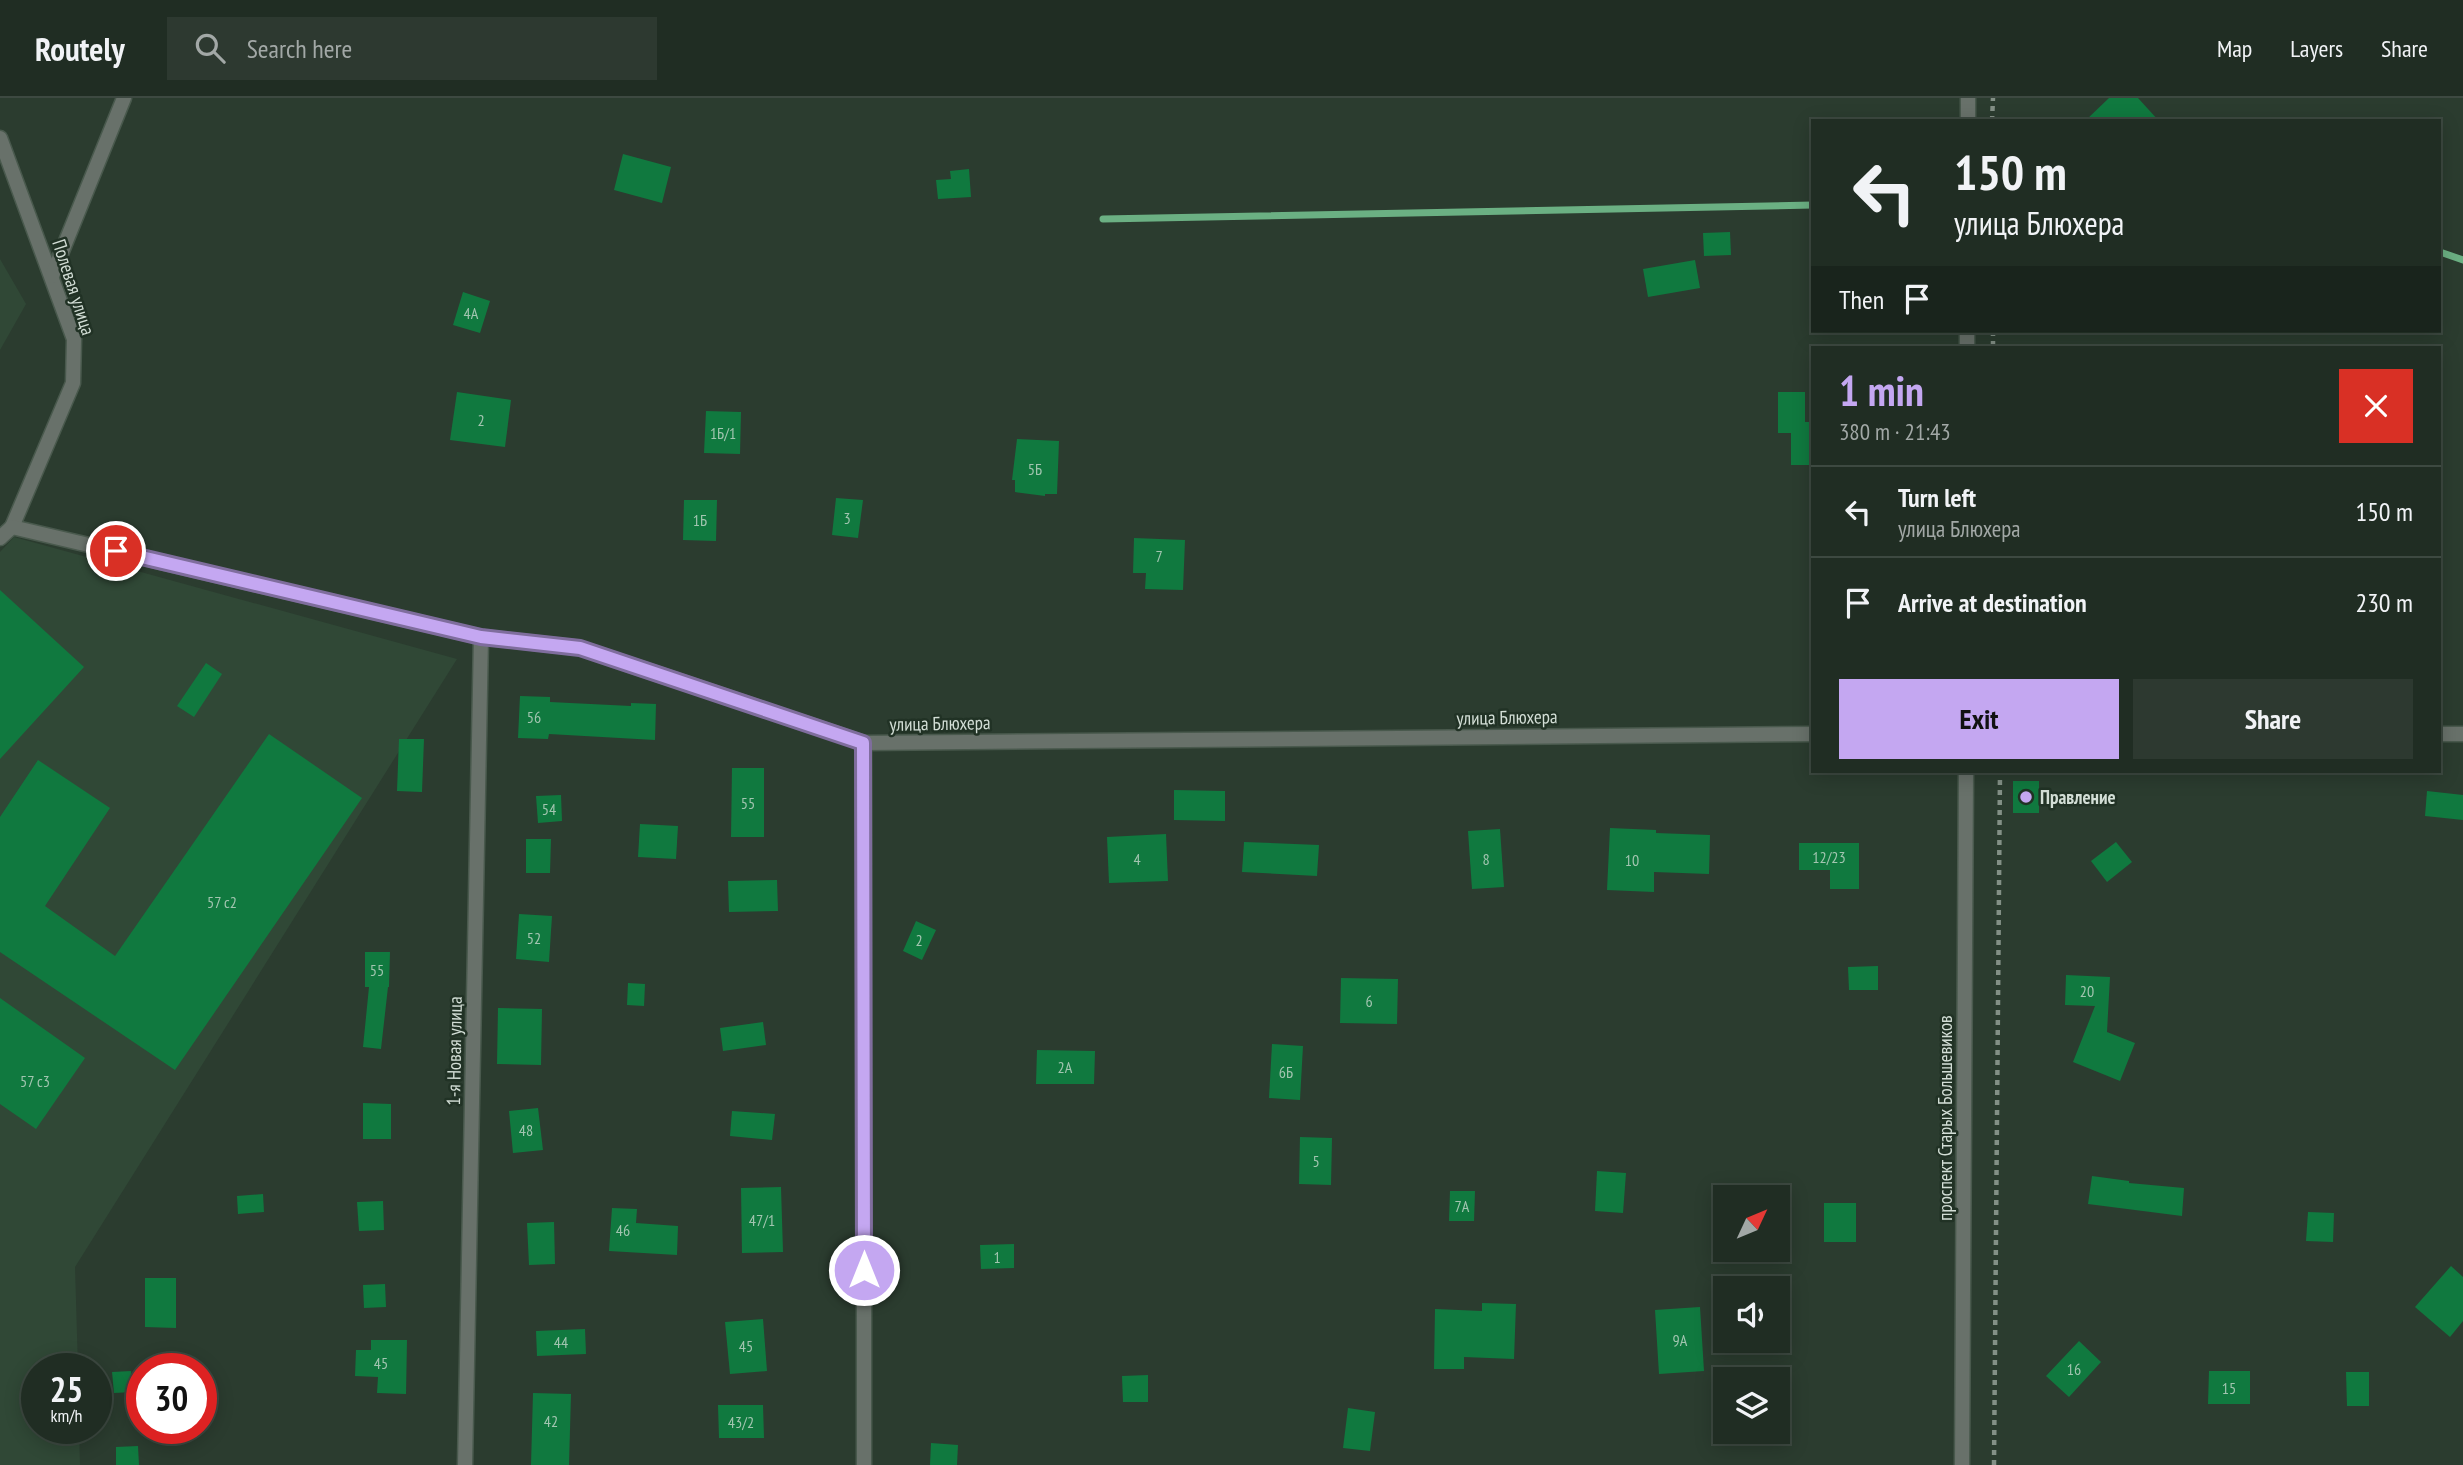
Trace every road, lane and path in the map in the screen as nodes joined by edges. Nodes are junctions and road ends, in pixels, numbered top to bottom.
1 (124, 98) edge
2 (1968, 98) edge
3 (1993, 98) edge
4 (1968, 119) edge
5 (1992, 119) edge
6 (0, 138) edge
7 (51, 276) junction
8 (12, 527) junction
9 (0, 538) edge
10 (481, 637) junction
11 (1811, 734) edge
12 (2441, 734) edge
13 (2463, 734) edge
14 (863, 743) junction
15 (1966, 773) edge
16 (2000, 773) edge
17 (465, 1465) edge
18 (864, 1465) edge
19 (1962, 1465) edge
20 (1994, 1465) edge

1 - 7 street
2 - 4 street
3 - 5 path
6 - 7 street, Полевая улица
7 - 8 street, Полевая улица
8 - 9 street
8 - 10 street, улица Блюхера
10 - 14 street, улица Блюхера
10 - 17 street, 1-я Новая улица
11 - 14 street, улица Блюхера
12 - 13 street
14 - 18 street
15 - 19 street, проспект Старых Большевиков
16 - 20 path

